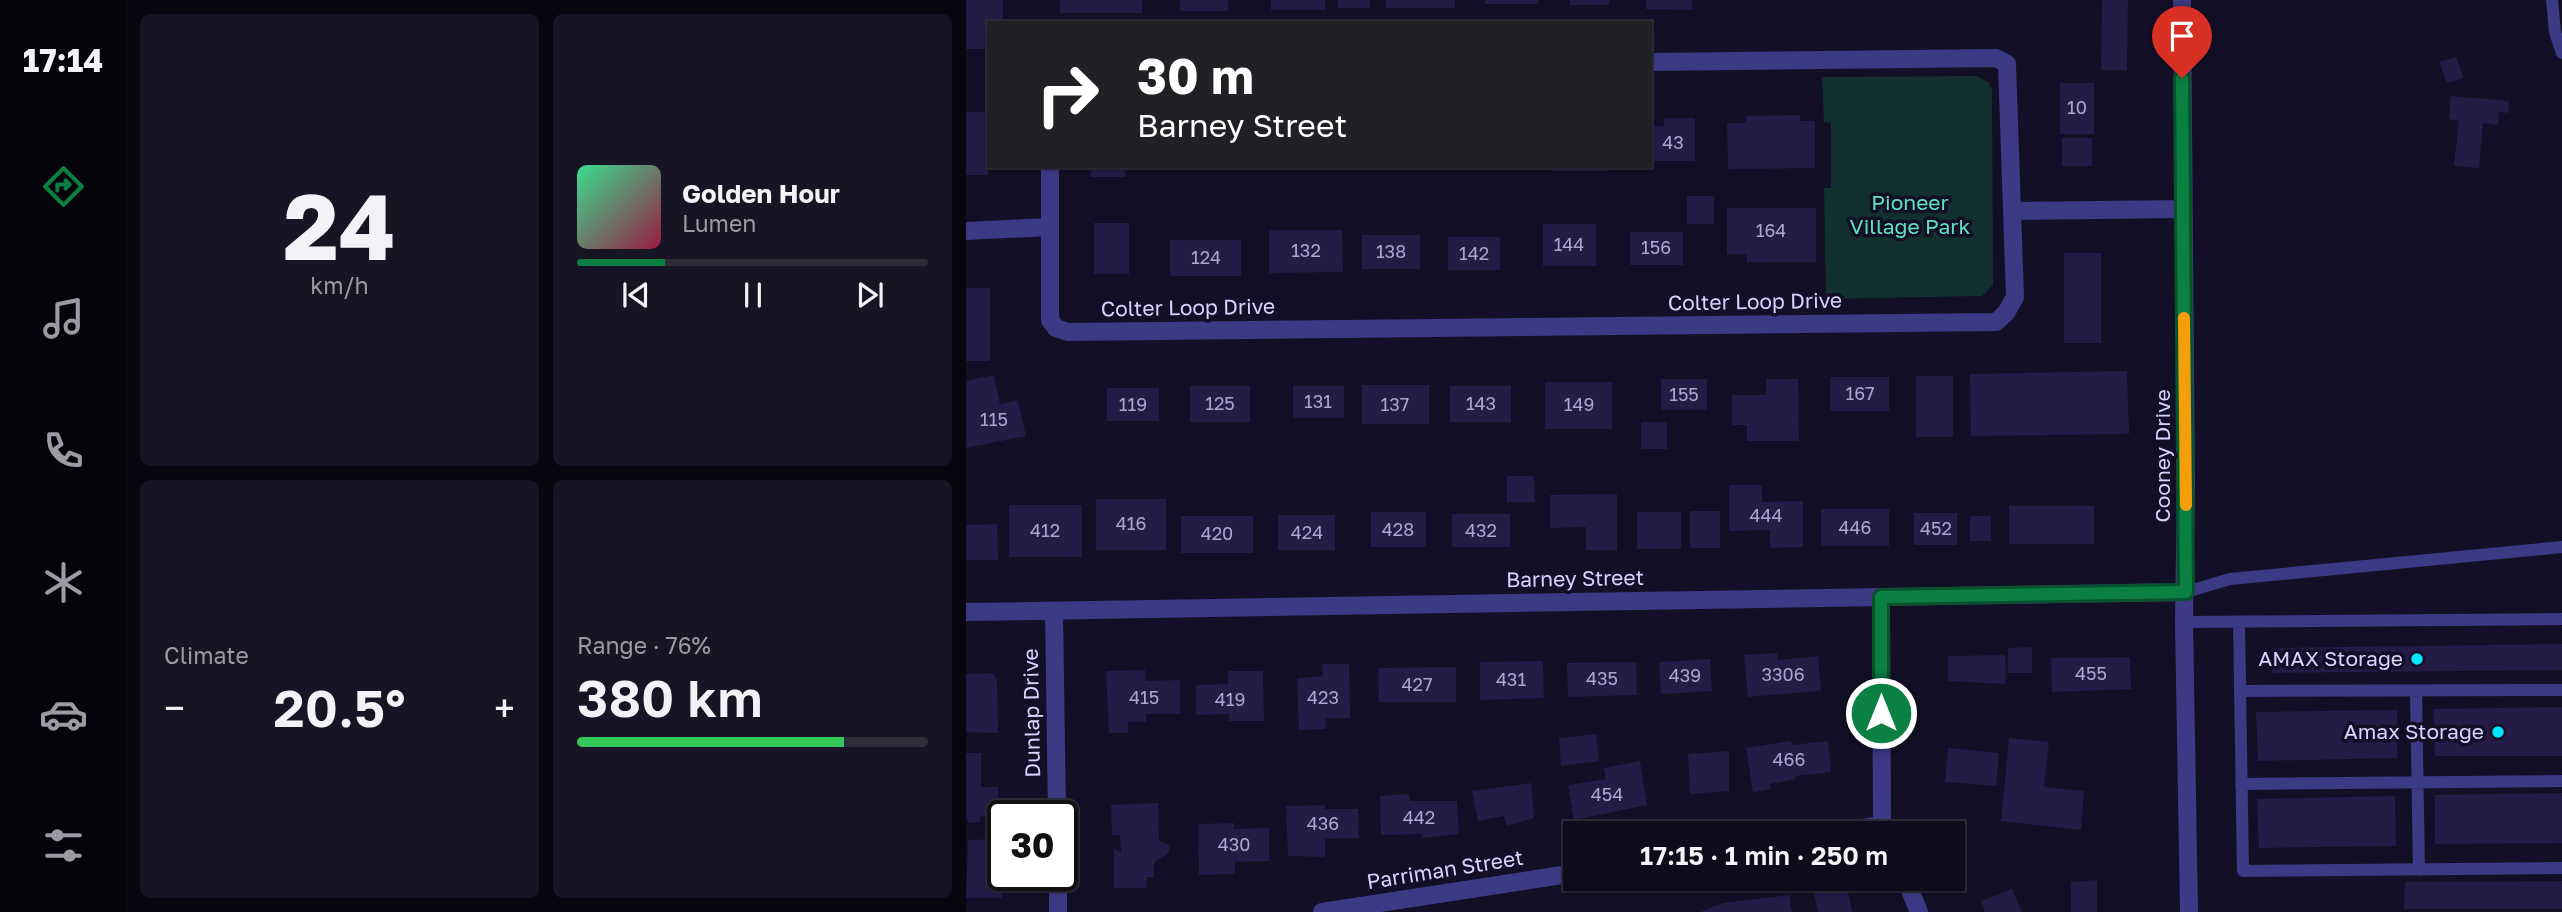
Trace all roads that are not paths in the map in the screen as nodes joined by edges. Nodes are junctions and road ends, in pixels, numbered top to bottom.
1 (2182, 0) edge
2 (2552, 0) edge
3 (2562, 53) edge
4 (1652, 62) edge
5 (1050, 168) edge
6 (2183, 209) junction
7 (2012, 211) junction
8 (1050, 228) junction
9 (966, 231) edge
10 (2562, 547) edge
11 (2186, 592) junction
12 (1881, 597) junction
13 (1054, 611) junction
14 (966, 612) edge
15 (2562, 620) edge
16 (2184, 622) junction
17 (2239, 622) junction
18 (2562, 690) edge
19 (2240, 691) junction
20 (2416, 691) junction
21 (2562, 781) edge
22 (2417, 782) junction
23 (2241, 784) junction
24 (1057, 800) edge
25 (1884, 821) edge
26 (2562, 869) edge
27 (2419, 870) junction
28 (1563, 875) edge
29 (1058, 891) edge
30 (1910, 891) edge
31 (1058, 912) edge
32 (1322, 912) edge
33 (1919, 912) edge
34 (2189, 912) edge

1 - 6 street, Cooney Drive
2 - 3 lane
4 - 7 street, Colter Loop Drive
5 - 8 street, Colter Loop Drive
6 - 7 street
6 - 11 street, Cooney Drive
7 - 8 street, Colter Loop Drive
8 - 9 street
10 - 11 lane
11 - 12 street, Barney Street
11 - 16 street, Cooney Drive
12 - 13 street, Barney Street
12 - 25 street
13 - 14 street, Barney Street
13 - 24 street, Dunlap Drive
15 - 17 lane
16 - 17 lane
16 - 34 street, Cooney Drive
17 - 19 lane
18 - 20 lane
19 - 20 lane
19 - 23 lane
20 - 22 lane
21 - 22 lane
22 - 23 lane
22 - 27 lane
23 - 27 lane
26 - 27 lane
28 - 32 street, Parriman Street
29 - 31 street
30 - 33 street

